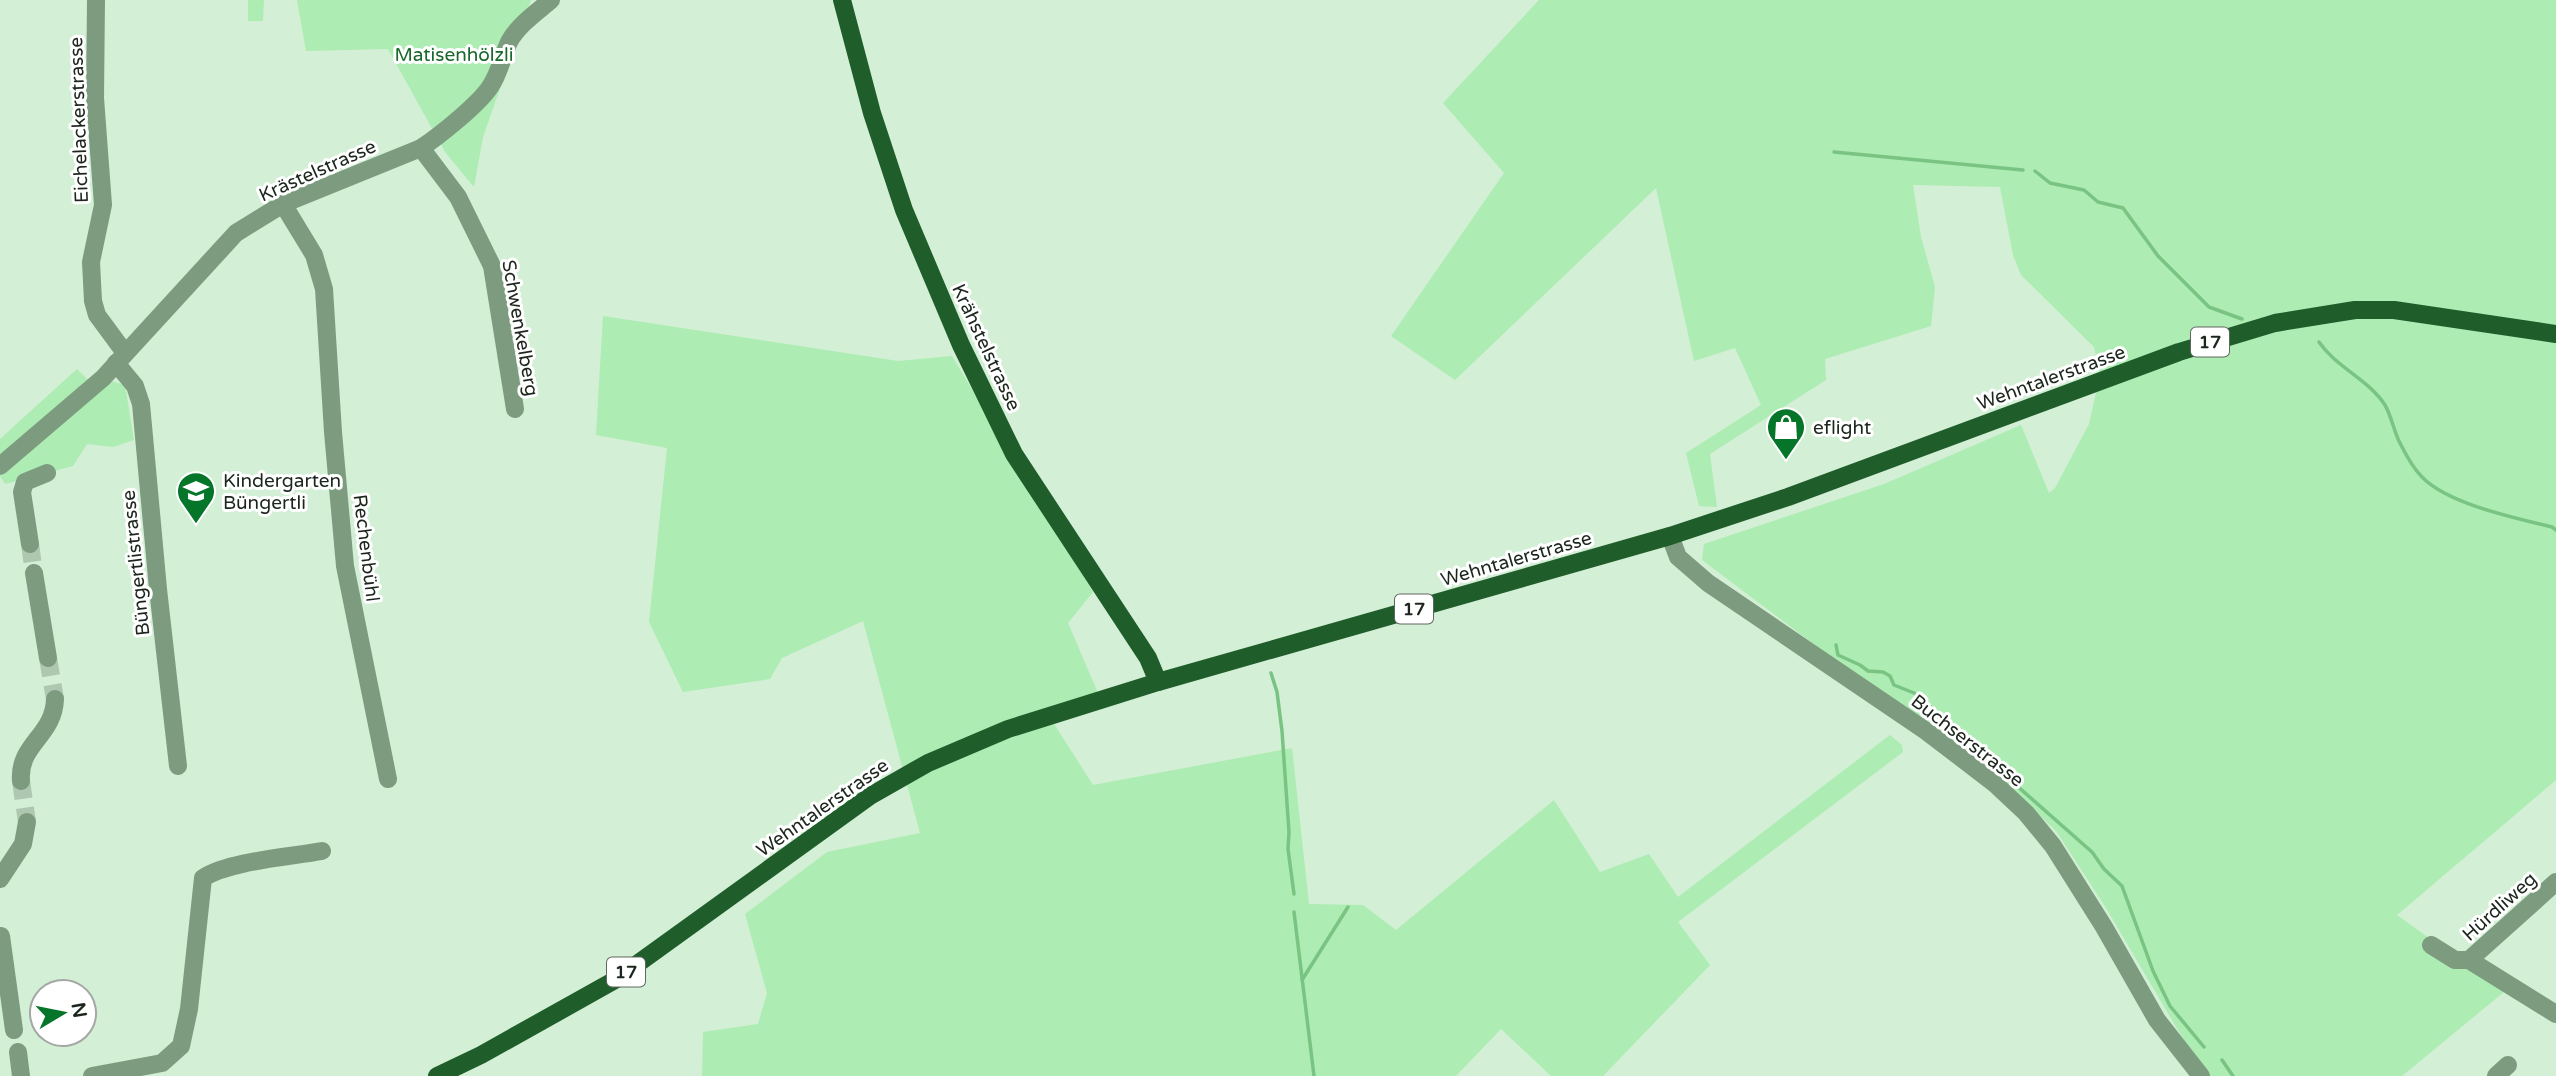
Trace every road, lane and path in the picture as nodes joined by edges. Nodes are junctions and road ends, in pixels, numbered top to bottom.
1 (96, 0) edge
2 (551, 0) edge
3 (842, 0) edge
4 (421, 148) junction
5 (283, 204) junction
6 (2556, 334) edge
7 (120, 358) junction
8 (515, 409) dead end
9 (0, 466) edge
10 (47, 473) dead end
11 (1670, 536) junction
12 (30, 544) tunnel mouth
13 (34, 573) tunnel mouth
14 (48, 657) tunnel mouth
15 (1158, 682) junction
16 (55, 699) tunnel mouth
17 (178, 766) dead end
18 (388, 779) dead end
19 (21, 781) tunnel mouth
20 (26, 822) tunnel mouth
21 (322, 851) dead end
22 (0, 879) edge
23 (2556, 882) edge
24 (1, 936) edge
25 (2431, 944) dead end
26 (2469, 960) junction
27 (2556, 1014) edge
28 (15, 1030) dead end
29 (18, 1052) dead end
30 (21, 1076) edge
31 (92, 1076) edge
32 (437, 1076) edge
33 (2201, 1076) edge

1 - 7 street, Eichelackerstrasse
2 - 4 street, Krästelstrasse
3 - 15 main road, Krähstelstrasse
4 - 5 street, Krästelstrasse
4 - 8 street, Schwenkelberg
5 - 7 street, Krästelstrasse
5 - 18 street, Rechenbühl
6 - 11 main road, Wehntalerstrasse / 17
7 - 9 street, Krästelstrasse
7 - 17 street, Büngertlistrasse
10 - 12 street
11 - 15 main road, Wehntalerstrasse / 17
11 - 33 street, Buchserstrasse
13 - 14 street
15 - 32 main road, Wehntalerstrasse / 17
16 - 19 street
20 - 22 street
21 - 31 street
23 - 26 street, Hürdliweg
24 - 28 street
25 - 26 street
26 - 27 street
29 - 30 street

